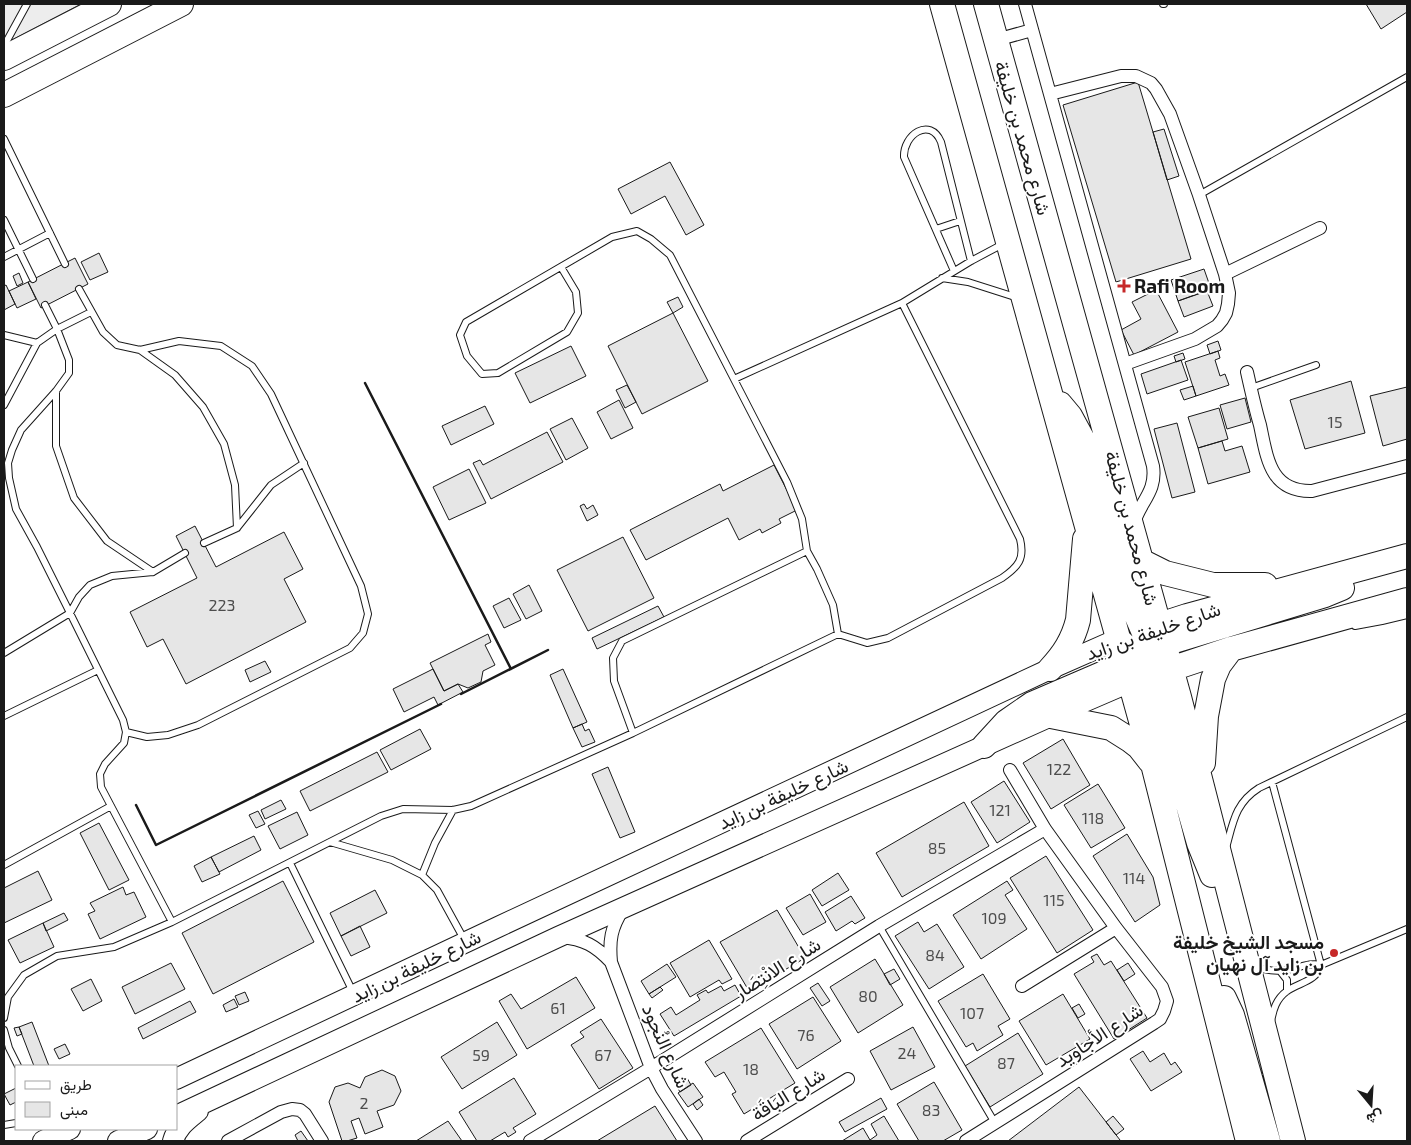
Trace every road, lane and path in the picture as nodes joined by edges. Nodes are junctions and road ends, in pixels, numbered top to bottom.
1 (27, 4) edge
2 (109, 4) edge
3 (181, 4) edge
4 (942, 4) edge
5 (986, 4) edge
6 (1025, 4) edge
7 (1032, 30) junction
8 (996, 40) junction
9 (4, 46) edge
10 (4, 58) edge
11 (1407, 77) edge
12 (1050, 94) junction
13 (4, 95) edge
14 (4, 139) edge
15 (1199, 195) junction
16 (4, 220) edge
17 (960, 221) junction
18 (1320, 228) dead end
19 (936, 229) junction
20 (50, 233) junction
21 (1008, 242) junction
22 (18, 250) junction
23 (4, 257) edge
24 (971, 261) junction
25 (65, 264) dead end
26 (561, 267) junction
27 (954, 271) junction
28 (1225, 274) junction
29 (942, 278) junction
30 (33, 279) dead end
31 (78, 289) dead end
32 (1025, 300) junction
33 (902, 303) junction
34 (46, 305) dead end
35 (91, 312) junction
36 (57, 329) junction
37 (4, 335) edge
38 (37, 343) junction
39 (140, 350) junction
40 (1124, 364) junction
41 (1316, 365) dead end
42 (1247, 372) dead end
43 (734, 379) junction
44 (1251, 388) junction
45 (56, 391) junction
46 (1051, 395) junction
47 (4, 405) edge
48 (6, 462) edge
49 (304, 463) junction
50 (1407, 466) edge
51 (1086, 520) junction
52 (237, 528) junction
53 (1132, 528) junction
54 (204, 543) dead end
55 (807, 551) junction
56 (185, 554) dead end
57 (1407, 556) edge
58 (1142, 561) junction
59 (1376, 564) junction
60 (153, 572) junction
61 (1307, 583) junction
62 (1407, 600) edge
63 (70, 613) junction
64 (1407, 615) edge
65 (1318, 624) junction
66 (838, 634) junction
67 (1118, 639) junction
68 (1231, 649) junction
69 (4, 653) edge
70 (1148, 655) junction
71 (1050, 669) junction
72 (98, 670) junction
73 (4, 716) edge
74 (1051, 716) junction
75 (1407, 717) edge
76 (126, 732) junction
77 (633, 733) junction
78 (984, 746) junction
79 (1152, 764) junction
80 (1010, 770) dead end
81 (1272, 782) junction
82 (1201, 785) junction
83 (111, 806) junction
84 (453, 810) junction
85 (1045, 829) junction
86 (330, 842) junction
87 (290, 862) junction
88 (1221, 864) junction
89 (4, 865) edge
90 (422, 875) junction
91 (1231, 900) junction
92 (624, 908) junction
93 (172, 922) junction
94 (879, 926) junction
95 (1116, 928) junction
96 (1407, 929) edge
97 (558, 937) junction
98 (466, 942) junction
99 (611, 962) junction
100 (1247, 964) junction
101 (1321, 965) junction
102 (1280, 971) junction
103 (1205, 972) junction
104 (1022, 986) dead end
105 (1287, 991) junction
106 (355, 995) junction
107 (4, 1018) edge
108 (4, 1030) edge
109 (1267, 1039) junction
110 (18, 1065) edge
111 (651, 1068) junction
112 (178, 1078) edge
113 (848, 1079) dead end
114 (1233, 1085) junction
115 (208, 1102) junction
116 (178, 1115) edge
117 (995, 1123) junction
118 (178, 1129) edge
119 (68, 1130) edge
120 (145, 1130) edge
121 (43, 1141) edge
122 (118, 1141) edge
123 (228, 1141) edge
124 (322, 1141) edge
125 (530, 1141) edge
126 (696, 1141) edge
127 (747, 1141) edge
128 (966, 1141) edge
129 (1229, 1141) edge
130 (1248, 1141) edge
131 (1268, 1141) edge
132 (1293, 1141) edge

1 - 9 lane
2 - 10 highway
3 - 13 highway
4 - 21 highway, شارع محمد بن خليفة
5 - 8 highway, شارع محمد بن خليفة
6 - 7 street
7 - 8 street
7 - 12 street
8 - 53 highway, شارع محمد بن خليفة
11 - 15 lane
12 - 15 street
12 - 40 street
14 - 20 lane
15 - 28 street
16 - 22 lane
17 - 19 lane
17 - 19 lane
17 - 24 lane
18 - 28 street
19 - 27 lane
20 - 22 lane
20 - 25 lane
21 - 24 lane
21 - 32 highway, شارع محمد بن خليفة
22 - 23 lane
22 - 30 lane
24 - 27 lane
26 - 26 lane
26 - 43 lane
27 - 29 lane
28 - 40 street
29 - 32 lane
29 - 33 lane
31 - 35 lane
32 - 46 highway, شارع محمد بن خليفة
33 - 43 lane
33 - 66 lane
34 - 36 lane
35 - 36 lane
35 - 39 lane
36 - 38 lane
36 - 45 lane
37 - 38 lane
38 - 47 lane
39 - 49 lane
39 - 52 lane
40 - 53 street
41 - 44 lane
42 - 44 street
43 - 55 lane
44 - 50 street
45 - 48 lane
45 - 60 lane
46 - 51 highway, شارع محمد بن خليفة
46 - 70 highway
48 - 63 lane
49 - 52 lane
49 - 76 lane
51 - 67 highway, شارع محمد بن خليفة
51 - 71 highway
52 - 54 lane
53 - 58 highway, شارع محمد بن خليفة
55 - 66 lane
55 - 77 lane
56 - 60 lane
57 - 59 highway, شارع خليفة بن زايد
58 - 61 highway
58 - 70 highway, شارع محمد بن خليفة
59 - 61 highway, شارع خليفة بن زايد
59 - 70 highway
60 - 63 lane
61 - 70 highway, شارع خليفة بن زايد
62 - 65 highway, شارع خليفة بن زايد
63 - 69 lane
63 - 72 lane
64 - 65 lane
65 - 68 highway, شارع خليفة بن زايد
66 - 77 lane
67 - 70 highway, شارع محمد بن خليفة
67 - 71 main road, شارع خليفة بن زايد
68 - 70 highway, شارع خليفة بن زايد
68 - 82 highway
70 - 74 main road, شارع خليفة بن زايد
70 - 78 highway
70 - 79 highway, شارع محمد بن خليفة
70 - 82 highway, شارع محمد بن خليفة
70 - 91 highway
71 - 98 main road, شارع خليفة بن زايد
72 - 73 lane
72 - 76 lane
74 - 78 main road, شارع خليفة بن زايد
74 - 79 highway
75 - 81 lane
76 - 83 lane
77 - 84 lane
78 - 92 main road, شارع خليفة بن زايد
79 - 103 highway, شارع محمد بن خليفة
80 - 85 street, شارع الأجاويد
81 - 88 lane
81 - 101 lane
82 - 88 highway, شارع محمد بن خليفة
83 - 89 lane
83 - 93 lane
84 - 86 lane
84 - 90 lane
85 - 94 street, شارع الانْتِصَار
85 - 95 street, شارع الأجاويد
86 - 87 lane
86 - 90 lane
87 - 93 lane
87 - 106 lane
88 - 91 highway, شارع محمد بن خليفة
90 - 98 lane
91 - 100 highway, شارع محمد بن خليفة
92 - 97 main road, شارع خليفة بن زايد
92 - 99 street, شارع النُجود
93 - 107 lane
94 - 111 street, شارع الانْتِصَار
94 - 117 lane
95 - 104 street
95 - 117 street, شارع الأجاويد
96 - 101 lane
97 - 99 street, شارع النُجود
97 - 115 main road, شارع خليفة بن زايد
98 - 106 main road, شارع خليفة بن زايد
99 - 111 street, شارع النُجود
100 - 102 lane
100 - 109 highway, شارع محمد بن خليفة
101 - 102 lane
101 - 105 lane
102 - 105 lane
103 - 114 highway, شارع محمد بن خليفة
103 - 131 highway
105 - 109 lane
106 - 112 main road, شارع خليفة بن زايد
108 - 110 lane
109 - 132 highway, شارع محمد بن خليفة
111 - 125 street, شارع الانْتِصَار
111 - 126 street, شارع النُجود
113 - 127 street, شارع البَاقَة
114 - 129 highway
114 - 130 highway, شارع محمد بن خليفة
115 - 116 main road, شارع خليفة بن زايد
115 - 118 main road
117 - 128 street, شارع الأجاويد
119 - 121 main road
120 - 122 main road
123 - 124 street

